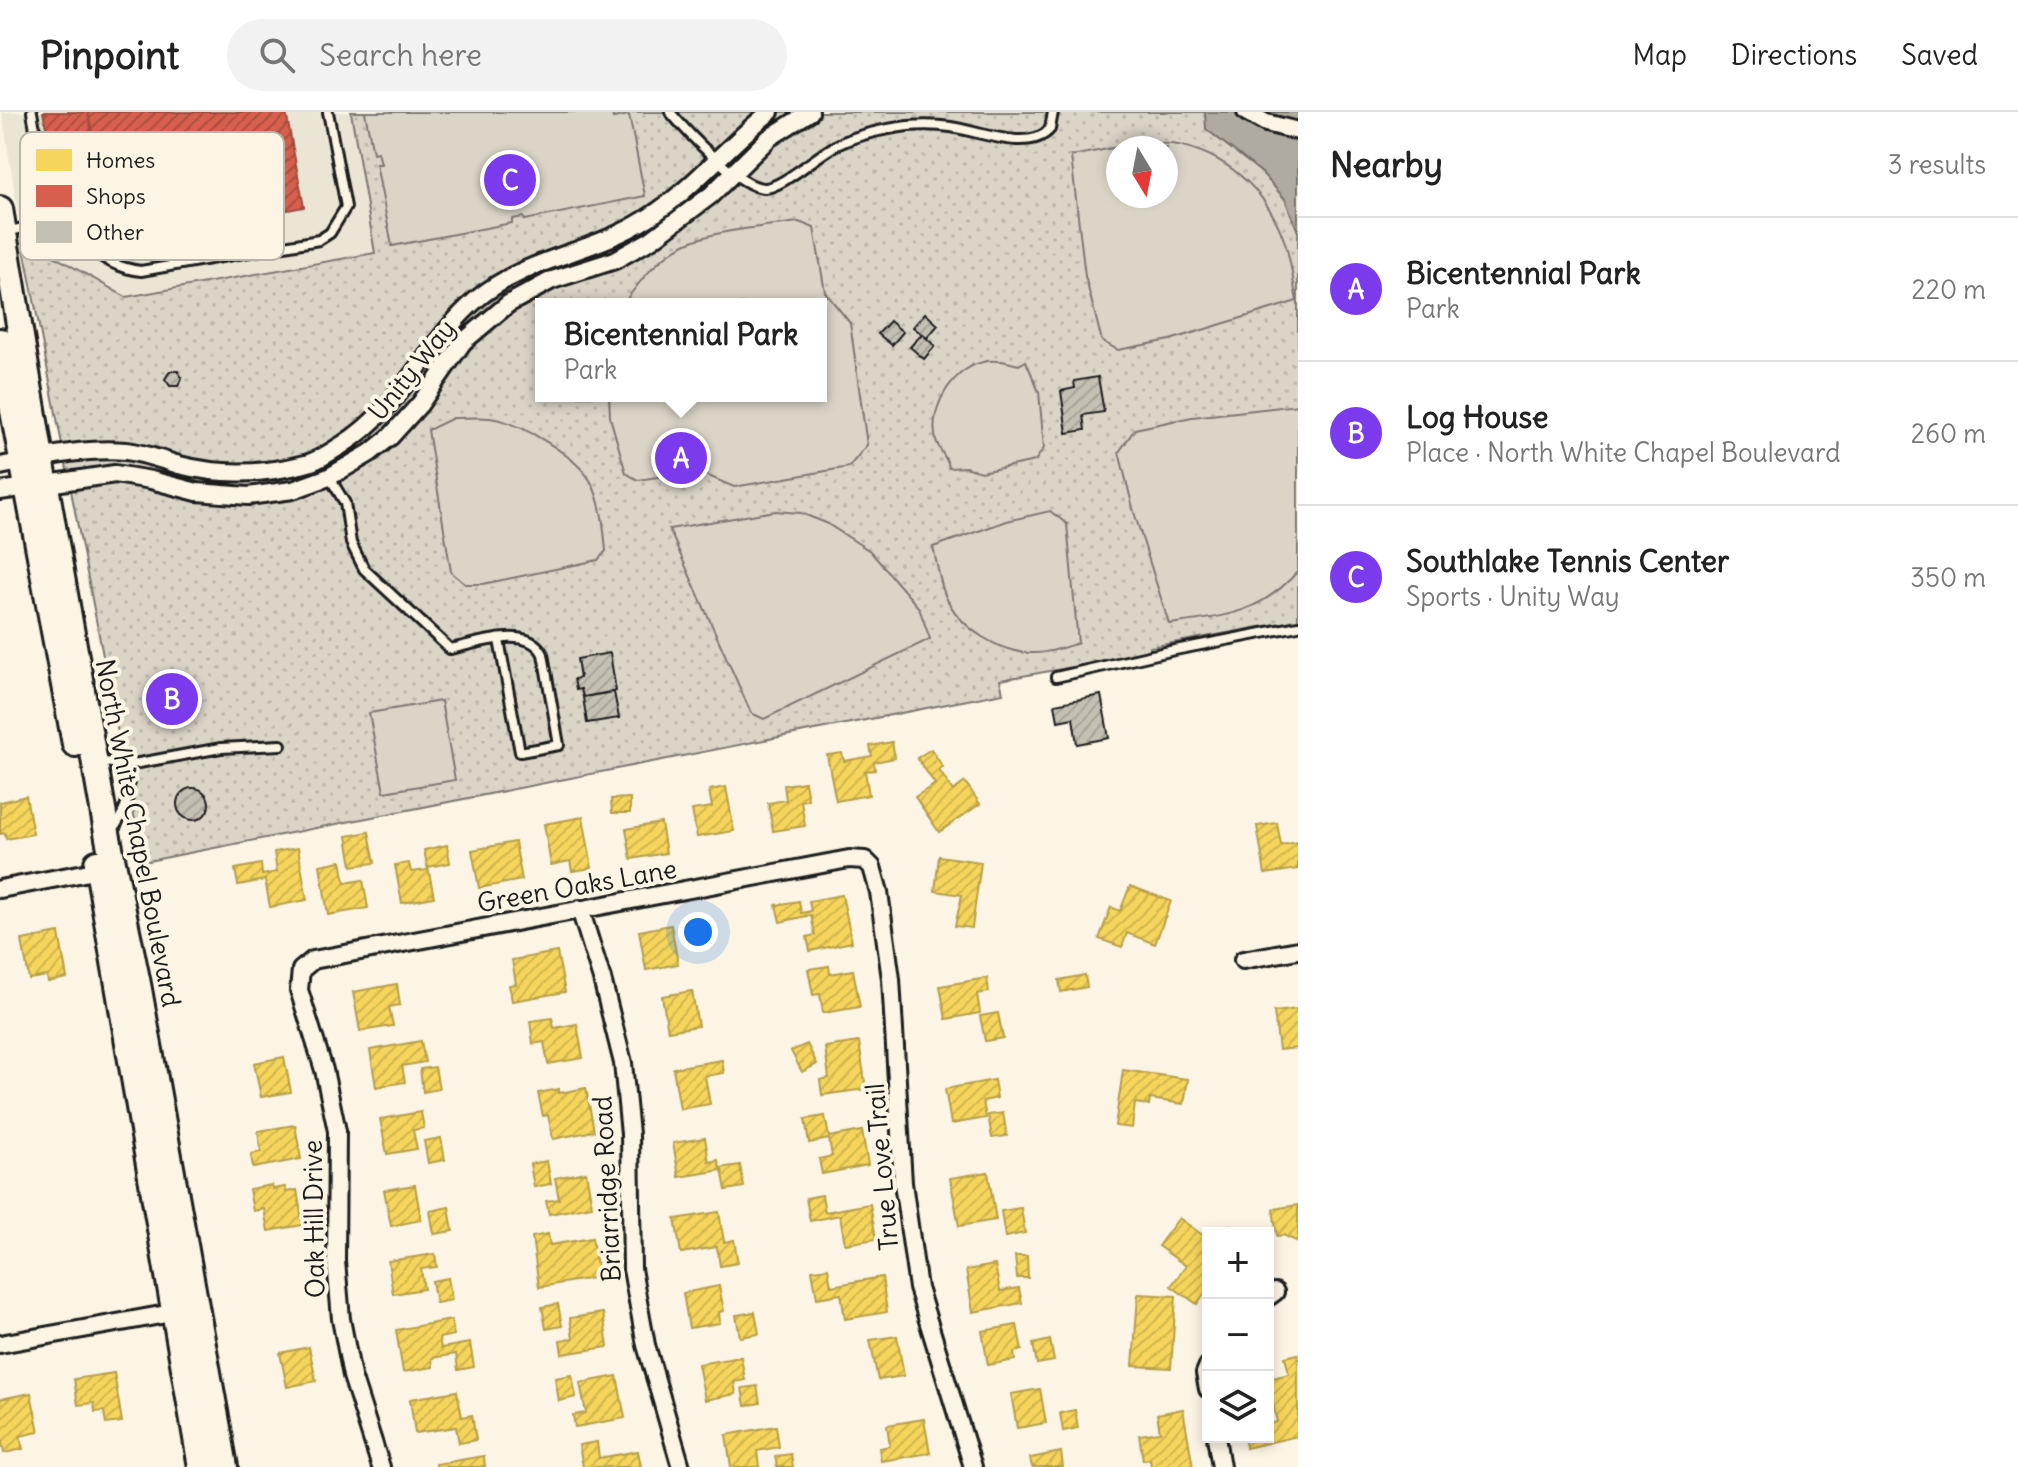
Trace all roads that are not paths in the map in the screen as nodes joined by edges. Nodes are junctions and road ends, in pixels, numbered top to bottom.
1 (32, 112) edge
2 (328, 112) edge
3 (670, 112) edge
4 (770, 112) edge
5 (810, 112) edge
6 (1053, 112) edge
7 (1246, 112) edge
8 (1298, 131) edge
9 (36, 132) edge
10 (718, 159) junction
11 (734, 173) junction
12 (1, 224) edge
13 (284, 246) edge
14 (104, 260) edge
15 (204, 260) edge
16 (0, 341) edge
17 (322, 458) junction
18 (21, 462) edge
19 (329, 477) junction
20 (36, 485) junction
21 (0, 491) edge
22 (1298, 626) edge
23 (499, 640) junction
24 (1056, 677) dead end
25 (281, 745) dead end
26 (95, 761) junction
27 (123, 764) junction
28 (108, 838) junction
29 (865, 860) joint
30 (106, 869) junction
31 (0, 889) edge
32 (580, 909) junction
33 (1298, 950) edge
34 (1243, 960) dead end
35 (301, 970) joint
36 (185, 1311) junction
37 (0, 1344) edge
38 (1217, 1443) edge
39 (201, 1467) edge
40 (225, 1467) edge
41 (381, 1467) edge
42 (681, 1467) edge
43 (973, 1467) edge
44 (1221, 1467) edge

1 - 9 lane
2 - 13 lane
3 - 10 lane
4 - 10 street, Unity Way
5 - 11 street, Unity Way
6 - 11 lane
7 - 8 street
10 - 11 lane
10 - 17 street, Unity Way
11 - 19 street, Unity Way
12 - 18 main road, North White Chapel Boulevard
14 - 15 lane
16 - 18 main road, North White Chapel Boulevard
17 - 18 street, Unity Way
17 - 19 street
18 - 20 main road, North White Chapel Boulevard
19 - 20 street, Unity Way
19 - 23 lane
20 - 21 street, Unity Way
20 - 26 main road, North White Chapel Boulevard
20 - 30 main road, North White Chapel Boulevard
22 - 24 lane
23 - 23 lane
25 - 27 lane
26 - 27 lane
26 - 28 main road, North White Chapel Boulevard
27 - 28 lane
28 - 30 main road, North White Chapel Boulevard
29 - 32 street, Green Oaks Lane
29 - 43 street, True Love Trail
30 - 31 street
30 - 36 main road, North White Chapel Boulevard
32 - 35 street, Green Oaks Lane
32 - 42 street, Briarridge Road
33 - 34 street
35 - 41 street, Oak Hill Drive
36 - 37 street
36 - 39 main road, North White Chapel Boulevard
36 - 40 main road, North White Chapel Boulevard
38 - 44 street

